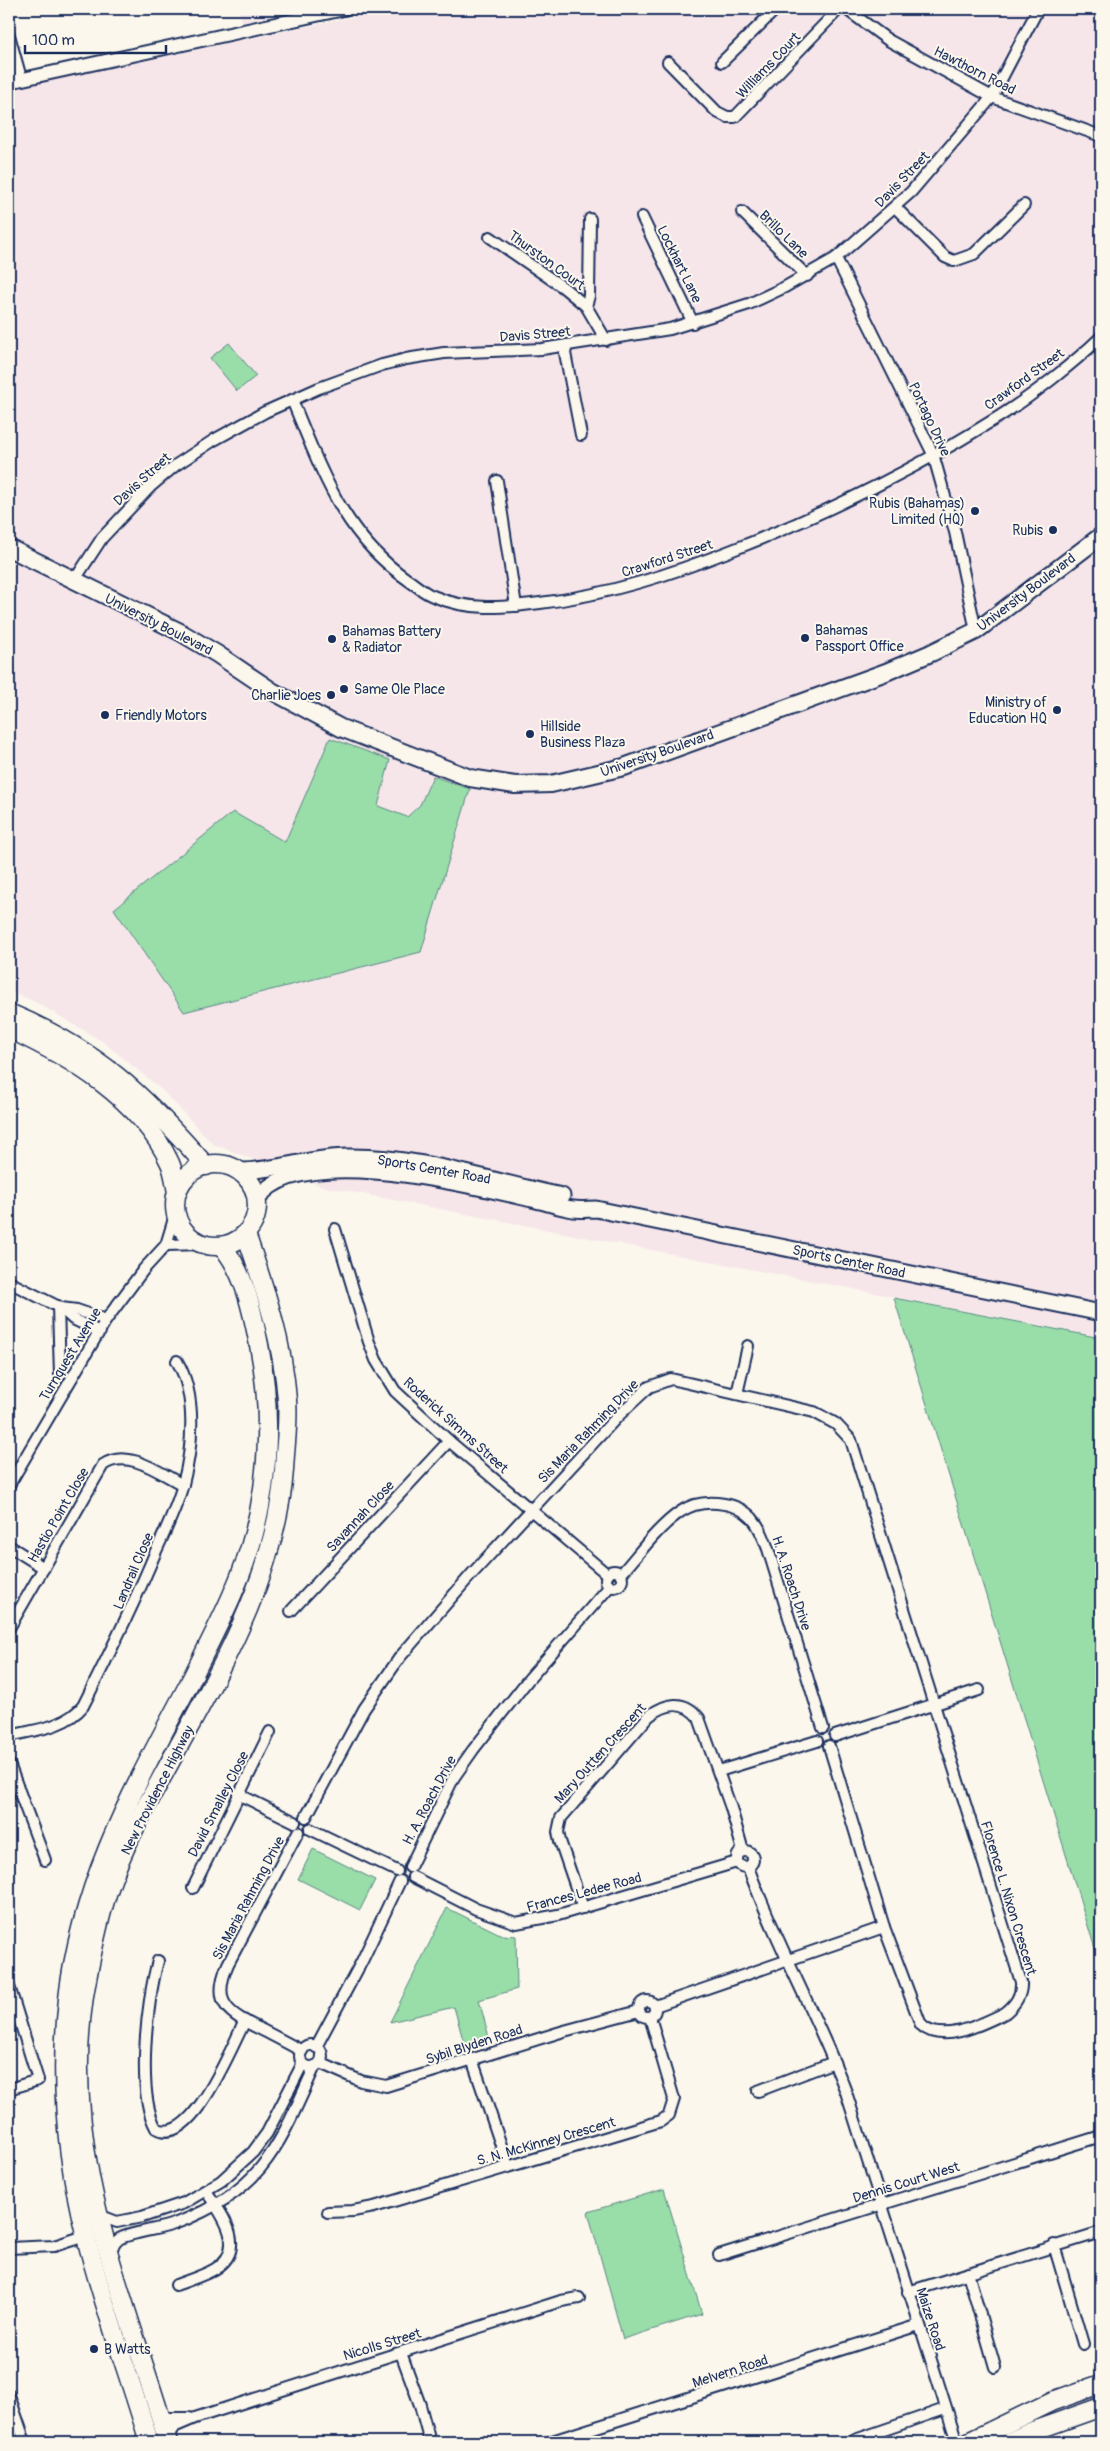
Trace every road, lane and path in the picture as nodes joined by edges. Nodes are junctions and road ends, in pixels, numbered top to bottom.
1 (344, 9) edge
2 (776, 9) edge
3 (839, 9) edge
4 (846, 9) edge
5 (1038, 9) edge
6 (9, 35) edge
7 (668, 62) dead end
8 (722, 62) dead end
9 (15, 80) edge
10 (992, 98) junction
11 (1101, 136) edge
12 (1024, 205) dead end
13 (896, 208) junction
14 (742, 212) dead end
15 (642, 217) dead end
16 (590, 219) dead end
17 (490, 237) dead end
18 (836, 258) junction
19 (806, 276) junction
20 (586, 306) junction
21 (693, 323) junction
22 (1101, 337) edge
23 (606, 340) junction
24 (567, 346) junction
25 (292, 400) junction
26 (581, 435) dead end
27 (933, 454) junction
28 (497, 481) dead end
29 (1101, 536) edge
30 (9, 548) edge
31 (74, 581) junction
32 (516, 606) junction
33 (976, 631) junction
34 (9, 1013) edge
35 (9, 1029) edge
36 (206, 1166) junction
37 (238, 1171) junction
38 (177, 1192) junction
39 (257, 1200) junction
40 (596, 1209) junction
41 (176, 1212) junction
42 (335, 1228) dead end
43 (246, 1234) junction
44 (166, 1244) junction
45 (203, 1244) junction
46 (222, 1246) junction
47 (9, 1282) edge
48 (59, 1307) junction
49 (1101, 1313) edge
50 (106, 1320) junction
51 (100, 1332) junction
52 (748, 1346) dead end
53 (177, 1361) dead end
54 (60, 1375) dead end
55 (737, 1394) junction
56 (449, 1441) junction
57 (9, 1484) edge
58 (183, 1485) junction
59 (532, 1510) junction
60 (9, 1546) edge
61 (44, 1568) junction
62 (608, 1574) junction
63 (621, 1574) junction
64 (610, 1586) junction
65 (291, 1611) dead end
66 (9, 1628) edge
67 (979, 1690) dead end
68 (934, 1705) junction
69 (823, 1728) junction
70 (270, 1732) dead end
71 (9, 1736) edge
72 (835, 1736) junction
73 (817, 1740) junction
74 (829, 1746) junction
75 (9, 1764) edge
76 (719, 1771) junction
77 (238, 1794) junction
78 (306, 1818) junction
79 (295, 1822) junction
80 (310, 1829) junction
81 (298, 1832) junction
82 (743, 1851) junction
83 (45, 1860) dead end
84 (737, 1862) junction
85 (410, 1867) junction
86 (748, 1867) junction
87 (397, 1871) junction
88 (413, 1877) junction
89 (400, 1881) junction
90 (192, 1888) dead end
91 (583, 1908) junction
92 (884, 1928) junction
93 (158, 1960) dead end
94 (788, 1961) junction
95 (9, 1986) edge
96 (655, 2006) junction
97 (639, 2011) junction
98 (650, 2016) junction
99 (244, 2021) junction
100 (316, 2047) junction
101 (302, 2051) junction
102 (472, 2059) junction
103 (834, 2062) junction
104 (303, 2063) junction
105 (317, 2065) junction
106 (9, 2089) edge
107 (758, 2091) dead end
108 (1101, 2136) edge
109 (508, 2166) junction
110 (206, 2192) junction
111 (880, 2204) junction
112 (216, 2205) junction
113 (328, 2212) dead end
114 (96, 2214) junction
115 (1101, 2232) edge
116 (86, 2236) junction
117 (1054, 2245) junction
118 (9, 2248) edge
119 (107, 2254) junction
120 (719, 2254) dead end
121 (968, 2273) junction
122 (176, 2285) dead end
123 (908, 2292) junction
124 (579, 2298) dead end
125 (919, 2325) junction
126 (1083, 2344) dead end
127 (401, 2353) junction
128 (995, 2367) dead end
129 (1101, 2384) edge
130 (9, 2395) edge
131 (1101, 2407) edge
132 (945, 2409) junction
133 (160, 2414) junction
134 (195, 2418) junction
135 (168, 2440) edge
136 (25, 2442) edge
137 (149, 2442) edge
138 (430, 2442) edge
139 (549, 2442) edge
140 (849, 2442) edge
141 (957, 2442) edge
142 (968, 2442) edge
143 (1009, 2442) edge

1 - 9 street
2 - 8 street
3 - 7 street, Williams Court
4 - 10 street, Hawthorn Road
5 - 10 street, Davis Street
6 - 9 street
10 - 11 street, Hawthorn Road
10 - 13 street, Davis Street
12 - 13 street
13 - 18 street, Davis Street
14 - 19 street, Brillo Lane
15 - 21 street, Lockhart Lane
16 - 20 street, Thurston Court
17 - 20 street, Thurston Court
18 - 19 street, Davis Street
18 - 27 street, Portago Drive
19 - 21 street, Davis Street
20 - 23 street, Thurston Court
21 - 23 street, Davis Street
22 - 27 street, Crawford Street
23 - 24 street, Davis Street
24 - 25 street, Davis Street
24 - 26 street
25 - 31 street, Davis Street
25 - 32 street, Crawford Street
27 - 32 street, Crawford Street
27 - 33 street, Portago Drive
28 - 32 street
29 - 33 main road, University Boulevard
30 - 31 main road, University Boulevard
31 - 33 main road, University Boulevard
34 - 36 highway
35 - 38 highway
36 - 37 highway
36 - 38 highway
37 - 39 highway
37 - 40 main road, Sports Center Road
38 - 41 highway
39 - 40 main road, Sports Center Road
39 - 43 highway
40 - 49 main road, Sports Center Road
41 - 44 street
41 - 45 highway
42 - 56 street, Roderick Simms Street
43 - 46 highway
43 - 114 highway, New Providence Highway
44 - 45 street
44 - 50 street, Turnquest Avenue
45 - 46 highway
46 - 116 highway, New Providence Highway
47 - 48 street
48 - 50 street
48 - 51 street
48 - 54 street
50 - 51 street, Turnquest Avenue
51 - 57 street, Turnquest Avenue
52 - 55 street
53 - 58 street, Landrail Close
55 - 59 street, Sis Maria Rahming Drive
55 - 68 street, Sis Maria Rahming Drive
56 - 59 street, Roderick Simms Street
56 - 65 street, Savannah Close
58 - 61 street, Hastio Point Close
58 - 71 street, Landrail Close
59 - 62 street, Roderick Simms Street
59 - 78 street, Sis Maria Rahming Drive
60 - 61 street
61 - 66 street, Hastio Point Close
62 - 63 street
62 - 64 street
63 - 64 street
63 - 69 street, H. A. Roach Drive
64 - 85 street, H. A. Roach Drive
67 - 68 street
68 - 72 street
68 - 92 street, Florence L. Nixon Crescent
69 - 72 street
69 - 73 street
70 - 77 street, David Smalley Close
72 - 74 street
73 - 74 street
73 - 76 street
74 - 92 street, Florence L. Nixon Crescent
75 - 83 street
76 - 82 street, Mary Outten Crescent
76 - 91 street, Mary Outten Crescent
77 - 79 street
77 - 90 street, David Smalley Close
78 - 79 street
78 - 80 street
79 - 81 street
80 - 81 street
80 - 87 street
81 - 99 street, Sis Maria Rahming Drive
82 - 84 street
82 - 86 street
84 - 86 street
84 - 91 street, Frances Ledee Road
85 - 87 street
85 - 88 street
86 - 94 street
87 - 89 street
88 - 89 street
88 - 91 street, Frances Ledee Road
89 - 100 street
92 - 94 street, Sybil Blyden Road
93 - 99 street
94 - 96 street, Sybil Blyden Road
94 - 103 street
95 - 106 street
96 - 97 street, Sybil Blyden Road
96 - 98 street
97 - 98 street
97 - 102 street, Sybil Blyden Road
98 - 109 street, S. N. McKinney Crescent
99 - 101 street, Sis Maria Rahming Drive
100 - 101 street
100 - 105 street
101 - 104 street
102 - 105 street, Sybil Blyden Road
102 - 109 street
103 - 107 street
103 - 111 street
104 - 105 street
104 - 110 street
105 - 112 street
108 - 111 street, Dennis Court West
109 - 113 street, S. N. McKinney Crescent
110 - 112 street
110 - 114 street
111 - 120 street, Dennis Court West
111 - 123 street, Maize Road
112 - 119 street
112 - 122 street
114 - 119 highway, New Providence Highway
115 - 117 street
116 - 118 street
116 - 137 highway, New Providence Highway
117 - 121 street
117 - 126 street
119 - 133 highway, New Providence Highway
121 - 123 street
121 - 128 street
123 - 125 street, Maize Road
124 - 127 street, Nicolls Street
125 - 132 street, Maize Road
125 - 139 street, Melvern Road
127 - 134 street, Nicolls Street
127 - 138 street
129 - 142 highway
130 - 136 street
131 - 143 highway
132 - 140 street
132 - 141 street, Maize Road
133 - 134 street
133 - 135 highway, New Providence Highway
134 - 135 street

